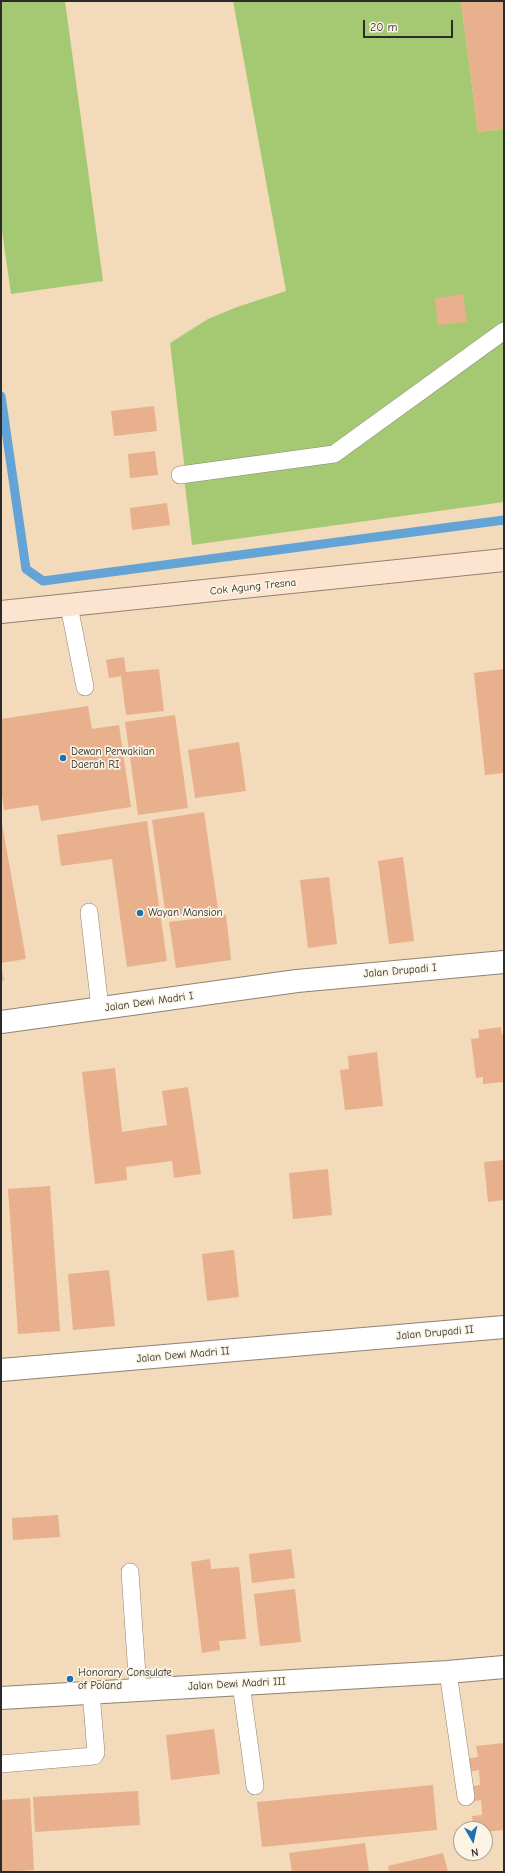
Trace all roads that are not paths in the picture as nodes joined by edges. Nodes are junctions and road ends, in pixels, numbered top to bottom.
1 (504, 331) edge
2 (180, 475) dead end
3 (504, 560) edge
4 (69, 606) junction
5 (2, 608) edge
6 (85, 687) dead end
7 (89, 912) dead end
8 (504, 962) edge
9 (297, 981) joint
10 (100, 1008) junction
11 (1, 1022) edge
12 (504, 1327) edge
13 (366, 1339) joint
14 (1, 1370) edge
15 (130, 1572) dead end
16 (504, 1667) edge
17 (448, 1672) junction
18 (241, 1684) junction
19 (138, 1690) junction
20 (90, 1692) junction
21 (1, 1698) edge
22 (1, 1764) edge
23 (254, 1786) dead end
24 (466, 1797) dead end

1 - 2 lane
3 - 4 main road, Cok Agung Tresna
4 - 5 main road, Cok Agung Tresna
4 - 6 lane
7 - 10 lane
8 - 9 street, Jalan Drupadi I
9 - 10 street, Jalan Dewi Madri I
10 - 11 street, Jalan Dewi Madri I
12 - 13 street, Jalan Drupadi II
13 - 14 street, Jalan Dewi Madri II
15 - 19 lane
16 - 17 street, Jalan Dewi Madri III
17 - 18 street, Jalan Dewi Madri III
17 - 24 lane
18 - 19 street, Jalan Dewi Madri III
18 - 23 lane
19 - 20 street, Jalan Dewi Madri III
20 - 21 street, Jalan Dewi Madri III
20 - 22 lane

